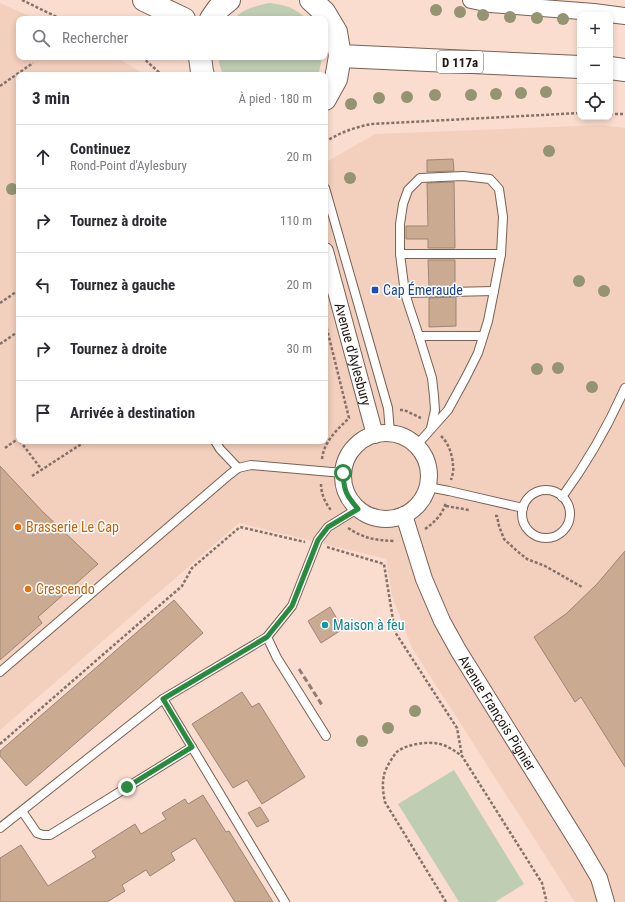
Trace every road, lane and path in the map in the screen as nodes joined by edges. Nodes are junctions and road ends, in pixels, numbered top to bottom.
1 (22, 0) edge
2 (144, 0) edge
3 (229, 0) edge
4 (311, 0) edge
5 (471, 0) edge
6 (55, 16) edge
7 (178, 16) edge
8 (213, 16) edge
9 (326, 16) edge
10 (625, 16) edge
11 (328, 19) edge
12 (340, 56) junction
13 (145, 60) edge
14 (200, 60) edge
15 (33, 63) dead end
16 (577, 67) edge
17 (613, 68) edge
18 (625, 70) edge
19 (20, 72) edge
20 (159, 72) edge
21 (202, 72) edge
22 (16, 75) edge
23 (0, 86) edge
24 (328, 94) edge
25 (577, 113) edge
26 (613, 114) edge
27 (625, 114) edge
28 (328, 140) edge
29 (328, 198) edge
30 (400, 254) junction
31 (501, 254) junction
32 (328, 262) edge
33 (494, 291) junction
34 (16, 292) edge
35 (405, 293) junction
36 (0, 303) edge
37 (16, 333) edge
38 (419, 336) junction
39 (483, 336) junction
40 (0, 344) edge
41 (625, 388) edge
42 (388, 408) junction
43 (368, 412) junction
44 (349, 418) dead end
45 (431, 428) junction
46 (382, 434) junction
47 (16, 441) edge
48 (23, 444) edge
49 (81, 444) edge
50 (217, 444) edge
51 (416, 446) junction
52 (4, 448) dead end
53 (238, 468) junction
54 (42, 470) junction
55 (343, 473) junction
56 (32, 476) dead end
57 (428, 487) junction
58 (449, 491) junction
59 (562, 497) junction
60 (446, 506) junction
61 (523, 508) junction
62 (358, 509) junction
63 (475, 512) dead end
64 (490, 514) dead end
65 (404, 515) junction
66 (411, 537) junction
67 (394, 541) dead end
68 (316, 544) junction
69 (582, 587) dead end
70 (267, 637) junction
71 (0, 672) edge
72 (163, 699) junction
73 (326, 736) dead end
74 (0, 744) edge
75 (192, 747) junction
76 (462, 756) junction
77 (22, 811) junction
78 (0, 828) edge
79 (285, 902) edge
80 (446, 902) edge
81 (546, 902) edge
82 (606, 902) edge

1 - 6 path
2 - 7 main road
3 - 8 main road
4 - 9 main road
5 - 10 street
11 - 12 main road
12 - 16 main road, D 117a
12 - 24 main road
13 - 20 path
14 - 21 main road
15 - 19 path
17 - 18 main road
22 - 23 path
25 - 28 path
26 - 27 path
29 - 42 lane
30 - 31 lane
30 - 31 lane
30 - 35 lane
31 - 33 lane
32 - 43 street, Avenue d'Aylesbury
33 - 35 lane
33 - 39 lane
34 - 36 path
35 - 38 lane
37 - 40 path
38 - 39 lane
38 - 45 lane
39 - 45 lane
41 - 59 lane
42 - 45 path
42 - 46 lane
43 - 44 path
43 - 46 street, Avenue d'Aylesbury
45 - 51 lane
45 - 58 path
46 - 51 street
46 - 55 street
47 - 52 path
48 - 54 path
49 - 54 path
50 - 53 lane
51 - 57 street
53 - 55 lane
53 - 71 lane
54 - 56 path
55 - 62 street
57 - 58 lane
57 - 65 street
58 - 60 path
58 - 61 lane
59 - 61 lane
59 - 61 lane
60 - 63 path
60 - 66 path
62 - 65 street
62 - 68 lane
64 - 69 path
65 - 66 street, Avenue François Pignier
66 - 67 path
66 - 82 street, Avenue François Pignier
68 - 70 lane
68 - 74 path
68 - 76 path
70 - 72 lane
70 - 73 lane
72 - 75 lane
72 - 77 lane
75 - 77 lane
75 - 79 lane
76 - 80 path
76 - 81 path
77 - 78 lane

